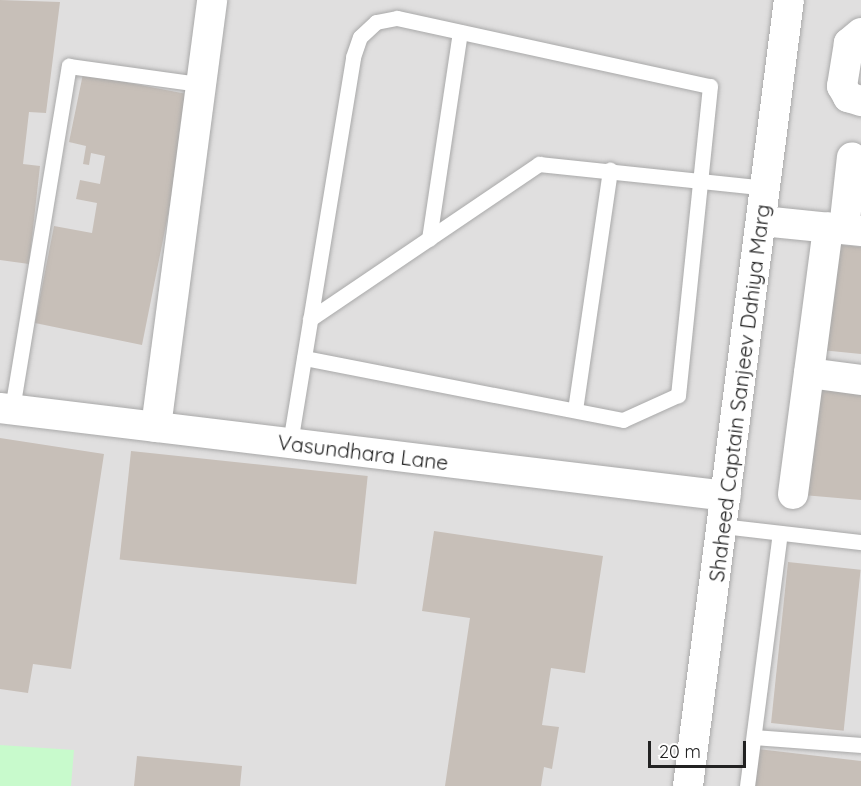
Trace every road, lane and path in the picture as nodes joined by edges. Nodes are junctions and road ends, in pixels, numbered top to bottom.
1 (212, 0) edge
2 (789, 0) edge
3 (460, 32) junction
4 (861, 33) edge
5 (198, 84) junction
6 (861, 101) edge
7 (852, 157) dead end
8 (610, 170) junction
9 (701, 178) junction
10 (766, 188) junction
11 (762, 221) junction
12 (844, 229) edge
13 (429, 239) junction
14 (310, 319) junction
15 (304, 358) junction
16 (809, 373) junction
17 (861, 380) edge
18 (6, 408) edge
19 (575, 410) junction
20 (156, 427) junction
21 (290, 443) junction
22 (793, 494) dead end
23 (726, 496) junction
24 (722, 526) junction
25 (780, 533) junction
26 (861, 542) edge
27 (754, 737) junction
28 (861, 745) edge
29 (688, 786) edge
30 (747, 786) edge

1 - 5 street
2 - 10 street, Shaheed Captain Sanjeev Dahiya Marg
3 - 9 lane
3 - 13 lane
3 - 14 lane
4 - 6 street
5 - 18 lane
5 - 20 street
7 - 12 street
8 - 9 lane
8 - 13 lane
8 - 19 lane
9 - 10 lane
9 - 19 lane
10 - 11 street, Shaheed Captain Sanjeev Dahiya Marg
11 - 12 street
11 - 23 street, Shaheed Captain Sanjeev Dahiya Marg
12 - 16 street
13 - 14 lane
14 - 15 lane
15 - 19 lane
15 - 21 lane
16 - 17 street
16 - 22 street
18 - 20 street, Vasundhara Lane
20 - 21 street, Vasundhara Lane
21 - 23 street, Vasundhara Lane
23 - 24 street, Shaheed Captain Sanjeev Dahiya Marg
24 - 25 lane
24 - 29 street, Shaheed Captain Sanjeev Dahiya Marg
25 - 26 lane
25 - 27 lane
27 - 28 lane
27 - 30 lane

